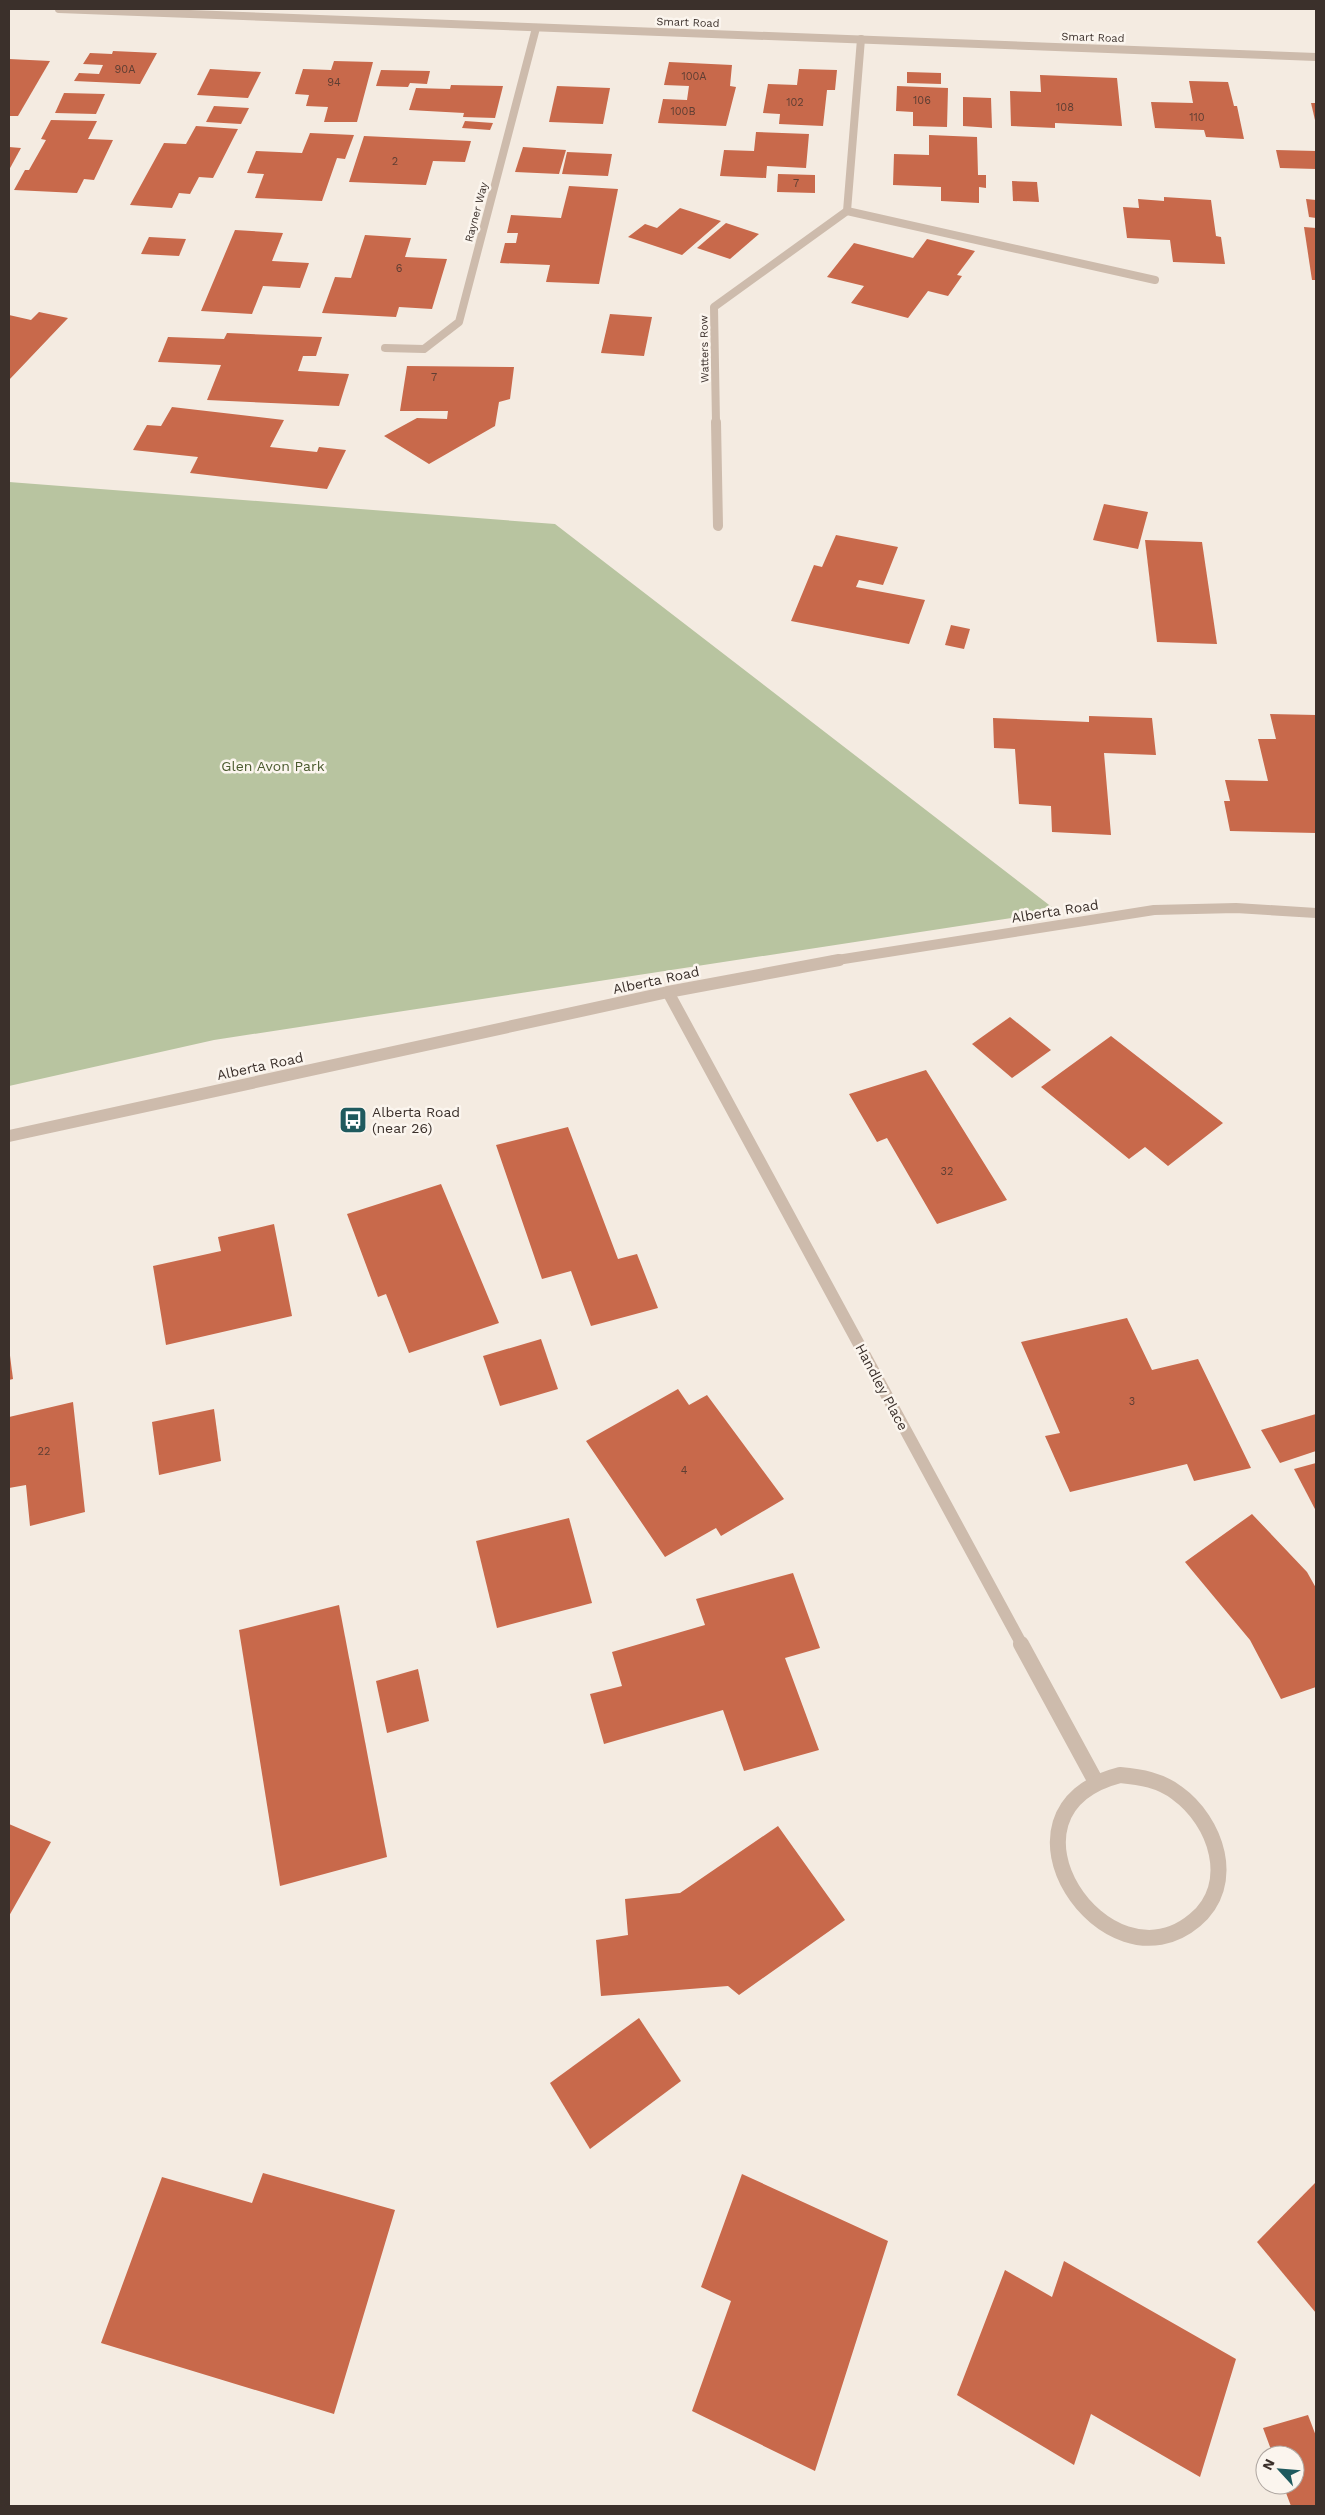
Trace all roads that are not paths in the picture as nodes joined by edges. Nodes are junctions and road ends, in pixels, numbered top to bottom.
1 (59, 9) edge
2 (111, 10) edge
3 (536, 28) junction
4 (861, 39) junction
5 (1316, 57) edge
6 (847, 211) junction
7 (1155, 280) dead end
8 (385, 348) dead end
9 (718, 526) dead end
10 (1316, 912) edge
11 (668, 992) junction
12 (9, 1136) edge
13 (1096, 1782) junction

1 - 2 street, Smart Road
2 - 3 street, Smart Road
3 - 4 street, Smart Road
3 - 8 street, Rayner Way
4 - 5 street, Smart Road
4 - 6 street
6 - 7 street
6 - 9 street, Watters Row
10 - 11 street, Alberta Road
11 - 12 street, Alberta Road
11 - 13 street, Handley Place
13 - 13 street

